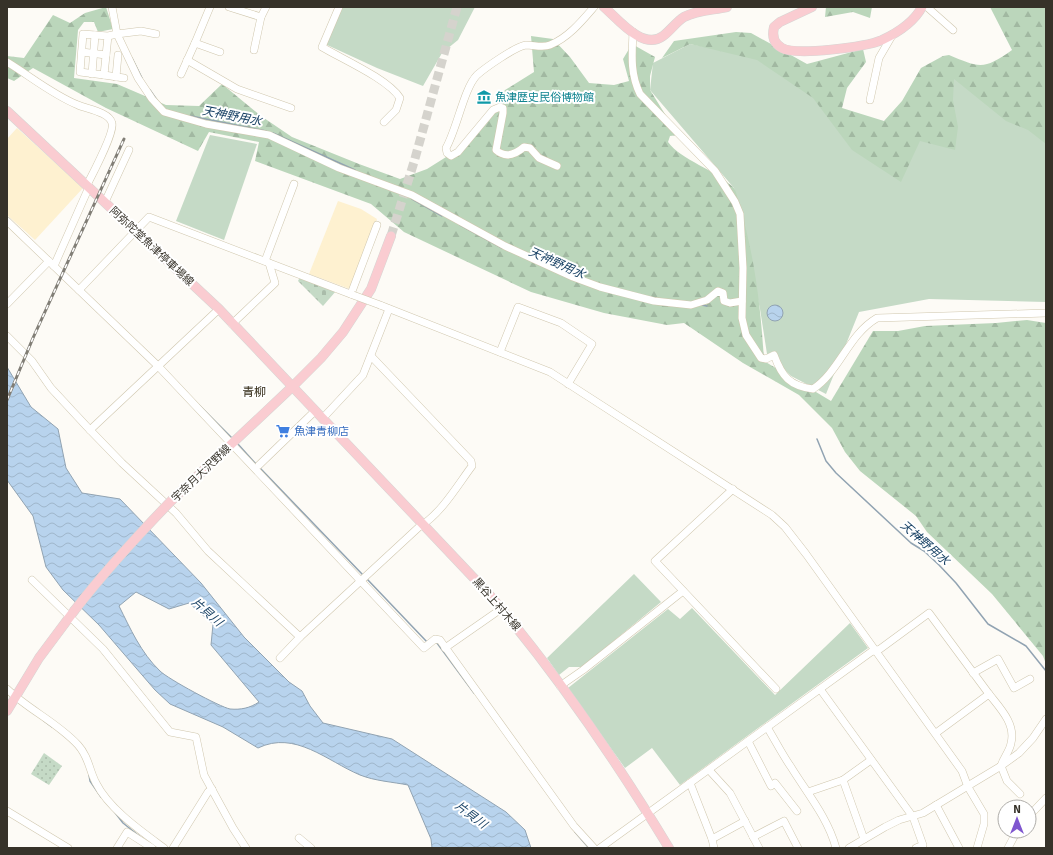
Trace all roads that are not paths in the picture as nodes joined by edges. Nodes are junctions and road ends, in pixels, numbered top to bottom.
1 (112, 7) edge
2 (210, 7) edge
3 (229, 7) edge
4 (266, 7) edge
5 (339, 7) edge
6 (594, 7) edge
7 (604, 7) edge
8 (726, 7) edge
9 (812, 7) edge
10 (922, 7) edge
11 (927, 7) edge
12 (261, 17) junction
13 (953, 30) dead end
14 (633, 32) junction
15 (117, 34) junction
16 (156, 34) dead end
17 (893, 34) junction
18 (95, 35) junction
19 (108, 36) junction
20 (195, 43) junction
21 (254, 50) dead end
22 (82, 52) junction
23 (220, 52) dead end
24 (94, 53) junction
25 (106, 55) junction
26 (118, 55) dead end
27 (187, 60) junction
28 (7, 62) edge
29 (92, 74) junction
30 (181, 74) dead end
31 (104, 75) junction
32 (870, 100) dead end
33 (291, 108) dead end
34 (7, 111) edge
35 (384, 122) dead end
36 (129, 150) dead end
37 (557, 166) dead end
38 (294, 184) dead end
39 (88, 186) junction
40 (106, 202) junction
41 (7, 221) edge
42 (377, 225) dead end
43 (136, 231) junction
44 (391, 236) tunnel mouth
45 (267, 262) junction
46 (51, 264) junction
47 (79, 290) junction
48 (352, 294) junction
49 (742, 301) junction
50 (7, 304) edge
51 (219, 309) junction
52 (390, 309) junction
53 (1046, 313) edge
54 (232, 324) junction
55 (7, 336) edge
56 (500, 352) junction
57 (371, 356) junction
58 (158, 366) junction
59 (568, 384) junction
60 (292, 387) junction
61 (315, 411) junction
62 (322, 419) junction
63 (90, 430) junction
64 (232, 443) junction
65 (260, 465) dead end
66 (733, 489) junction
67 (423, 525) junction
68 (32, 580) dead end
69 (361, 581) junction
70 (683, 591) junction
71 (502, 609) junction
72 (72, 613) junction
73 (300, 637) junction
74 (445, 648) junction
75 (875, 650) junction
76 (280, 658) dead end
77 (973, 673) junction
78 (1030, 679) dead end
79 (560, 686) junction
80 (7, 689) edge
81 (776, 689) dead end
82 (820, 689) junction
83 (989, 694) junction
84 (16, 697) junction
85 (7, 711) edge
86 (1046, 718) edge
87 (767, 727) junction
88 (936, 733) junction
89 (748, 741) junction
90 (871, 760) junction
91 (1001, 766) junction
92 (709, 770) junction
93 (844, 780) junction
94 (690, 784) junction
95 (968, 787) junction
96 (212, 789) junction
97 (808, 792) junction
98 (1020, 794) dead end
99 (1046, 798) edge
100 (936, 805) junction
101 (1037, 808) edge
102 (7, 811) edge
103 (797, 811) dead end
104 (648, 813) junction
105 (913, 817) junction
106 (745, 821) junction
107 (753, 837) junction
108 (300, 838) dead end
109 (712, 839) junction
110 (864, 839) junction
111 (1013, 839) edge
112 (68, 848) edge
113 (117, 848) edge
114 (152, 848) edge
115 (164, 848) edge
116 (173, 848) edge
117 (246, 848) edge
118 (311, 848) edge
119 (594, 848) edge
120 (600, 848) edge
121 (669, 848) edge
122 (714, 848) edge
123 (759, 848) edge
124 (798, 848) edge
125 (836, 848) edge
126 (850, 848) edge
127 (916, 848) edge
128 (959, 848) edge
129 (977, 848) edge
130 (1008, 848) edge

1 - 15 street
2 - 20 street
3 - 12 street
4 - 12 street
5 - 35 street
6 - 37 street
7 - 14 main road
8 - 14 main road
9 - 17 main road
10 - 17 main road
11 - 13 street
12 - 21 street
14 - 49 street
15 - 16 street
15 - 19 street
15 - 49 street
17 - 32 street
18 - 19 street
18 - 22 street
18 - 24 street
19 - 25 street
20 - 23 street
20 - 27 street
22 - 24 street
22 - 29 street
24 - 25 street
24 - 29 street
25 - 31 street
26 - 31 street
27 - 30 street
27 - 33 street
28 - 39 street
29 - 31 street
34 - 39 main road, 阿弥陀堂魚津停車場線
36 - 40 street
38 - 45 street
39 - 40 main road, 阿弥陀堂魚津停車場線
39 - 46 street
40 - 43 main road, 阿弥陀堂魚津停車場線
41 - 46 street
42 - 48 street
43 - 45 street
43 - 47 street
43 - 51 main road, 阿弥陀堂魚津停車場線
44 - 60 main road, 宇奈月大沢野線
45 - 48 street
45 - 54 street
46 - 47 street
46 - 50 street
47 - 58 street
48 - 52 street, bridge
49 - 53 street
51 - 54 main road, 阿弥陀堂魚津停車場線
51 - 58 street
52 - 56 street
52 - 57 street
54 - 60 main road, 阿弥陀堂魚津停車場線
55 - 63 street
56 - 59 street
56 - 59 street
57 - 62 street
57 - 67 street
58 - 63 street
58 - 64 street
59 - 66 street
60 - 61 main road, 黒谷上村木線
60 - 64 main road, 宇奈月大沢野線
61 - 62 main road, 黒谷上村木線
61 - 65 street
62 - 67 main road, 黒谷上村木線
63 - 73 street
64 - 69 street
64 - 72 main road, 宇奈月大沢野線, bridge
66 - 70 street
66 - 75 street
67 - 69 street
67 - 71 main road, 黒谷上村木線
68 - 72 street
69 - 73 street
69 - 74 street
70 - 79 street
70 - 81 street
71 - 74 street
71 - 79 main road, 黒谷上村木線
72 - 84 main road, 宇奈月大沢野線
72 - 96 street
73 - 76 street
74 - 119 street
75 - 77 street
75 - 82 street
75 - 88 street
77 - 78 street
77 - 83 street
79 - 104 main road, 黒谷上村木線
80 - 84 street
82 - 87 street
82 - 90 street
83 - 88 street
83 - 91 street
84 - 85 main road, 宇奈月大沢野線
84 - 115 street
86 - 91 street
87 - 89 street
87 - 97 street
88 - 95 street
89 - 92 street
89 - 103 street
90 - 93 street
90 - 105 street
91 - 95 street
91 - 98 street
92 - 94 street
92 - 106 street
93 - 97 street
93 - 110 street
94 - 104 street
94 - 109 street
95 - 100 street
95 - 129 street
96 - 116 street
96 - 117 street
97 - 125 street
99 - 101 street
100 - 105 street
100 - 128 street
102 - 112 street
104 - 120 street
104 - 121 main road, 黒谷上村木線
105 - 110 street
105 - 127 street
106 - 107 street
106 - 109 street
107 - 123 street
107 - 124 street
108 - 118 street
109 - 122 street
110 - 126 street
111 - 130 street
113 - 114 street

